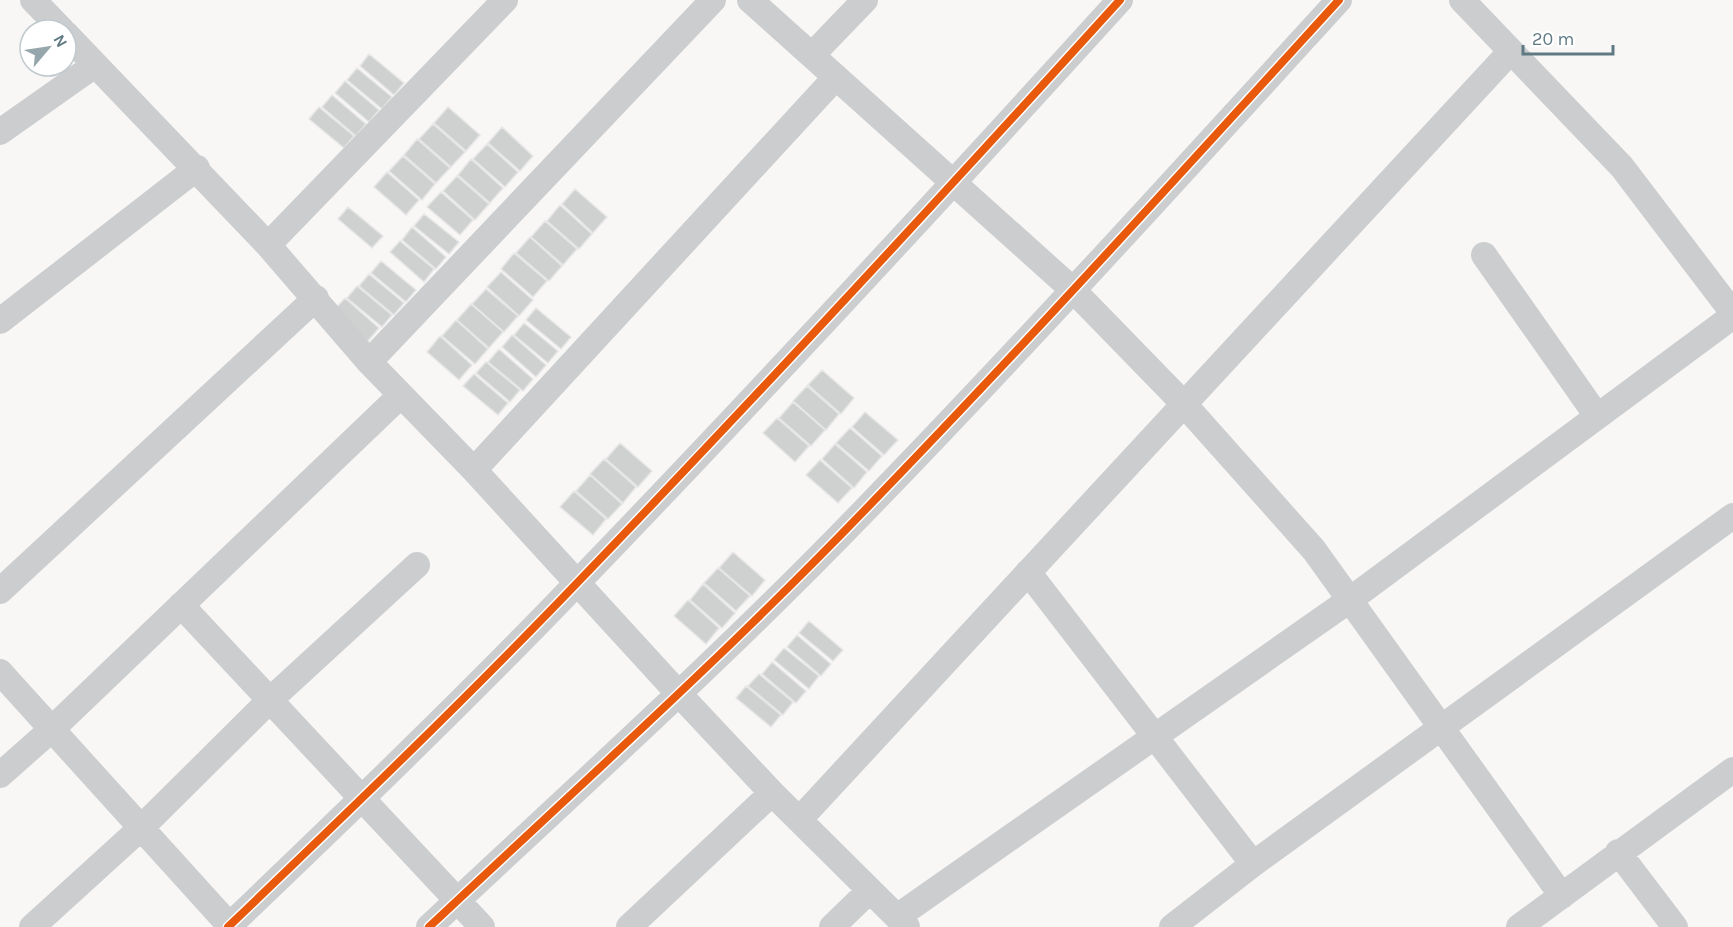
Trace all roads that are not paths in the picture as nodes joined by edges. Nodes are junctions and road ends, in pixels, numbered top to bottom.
1 (33, 0) edge
2 (505, 0) edge
3 (713, 0) edge
4 (750, 0) edge
5 (865, 0) edge
6 (1120, 0) edge
7 (1339, 0) edge
8 (1471, 3) edge
9 (50, 18) edge
10 (78, 47) edge
11 (1511, 51) junction
12 (812, 56) junction
13 (95, 65) junction
14 (836, 77) junction
15 (0, 132) edge
16 (197, 168) junction
17 (954, 182) junction
18 (268, 245) junction
19 (1484, 255) dead end
20 (1073, 290) junction
21 (316, 298) junction
22 (1733, 315) edge
23 (0, 321) edge
24 (369, 362) junction
25 (400, 395) junction
26 (1183, 403) junction
27 (1597, 416) junction
28 (474, 470) junction
29 (1733, 516) edge
30 (417, 565) dead end
31 (1028, 572) junction
32 (578, 583) junction
33 (0, 591) edge
34 (1351, 599) junction
35 (181, 605) junction
36 (0, 672) edge
37 (679, 694) junction
38 (270, 700) junction
39 (52, 729) junction
40 (1442, 729) junction
41 (1157, 737) junction
42 (1733, 770) edge
43 (0, 775) edge
44 (772, 793) junction
45 (362, 798) junction
46 (799, 820) junction
47 (142, 827) junction
48 (1618, 852) junction
49 (1253, 864) junction
50 (870, 891) junction
51 (1562, 896) junction
52 (457, 900) junction
53 (902, 922) edge
54 (230, 926) edge
55 (1671, 926) edge
56 (32, 927) edge
57 (429, 927) edge
58 (482, 927) edge
59 (629, 927) edge
60 (832, 927) edge
61 (1172, 927) edge
62 (1519, 927) edge

1 - 9 street
2 - 18 street
3 - 24 street
4 - 12 street
5 - 12 street
6 - 17 street
7 - 20 street
8 - 11 street
10 - 13 street
11 - 22 street
11 - 26 street
12 - 14 street
13 - 15 street
13 - 16 street
14 - 17 street
14 - 28 street
16 - 18 street
16 - 23 street
17 - 20 street
17 - 32 street
18 - 21 street
19 - 27 street
20 - 26 street
20 - 37 street
21 - 24 street
21 - 33 street
22 - 27 street
24 - 25 street
25 - 28 street
25 - 35 street
26 - 31 street
26 - 34 street
27 - 34 street
28 - 32 street
29 - 40 street
30 - 38 street
31 - 41 street
31 - 46 street
32 - 37 street
32 - 45 street
34 - 40 street
34 - 41 street
35 - 38 street
35 - 39 street
36 - 39 street
37 - 44 street
37 - 52 street
38 - 45 street
38 - 47 street
39 - 43 street
39 - 47 street
40 - 49 street
40 - 51 street
41 - 49 street
41 - 53 street
42 - 48 street
44 - 46 street
44 - 59 street
45 - 52 street
45 - 54 street
46 - 50 street
47 - 54 street
47 - 56 street
48 - 51 street
48 - 55 street
49 - 61 street
50 - 53 street
50 - 60 street
51 - 62 street
52 - 57 street
52 - 58 street

